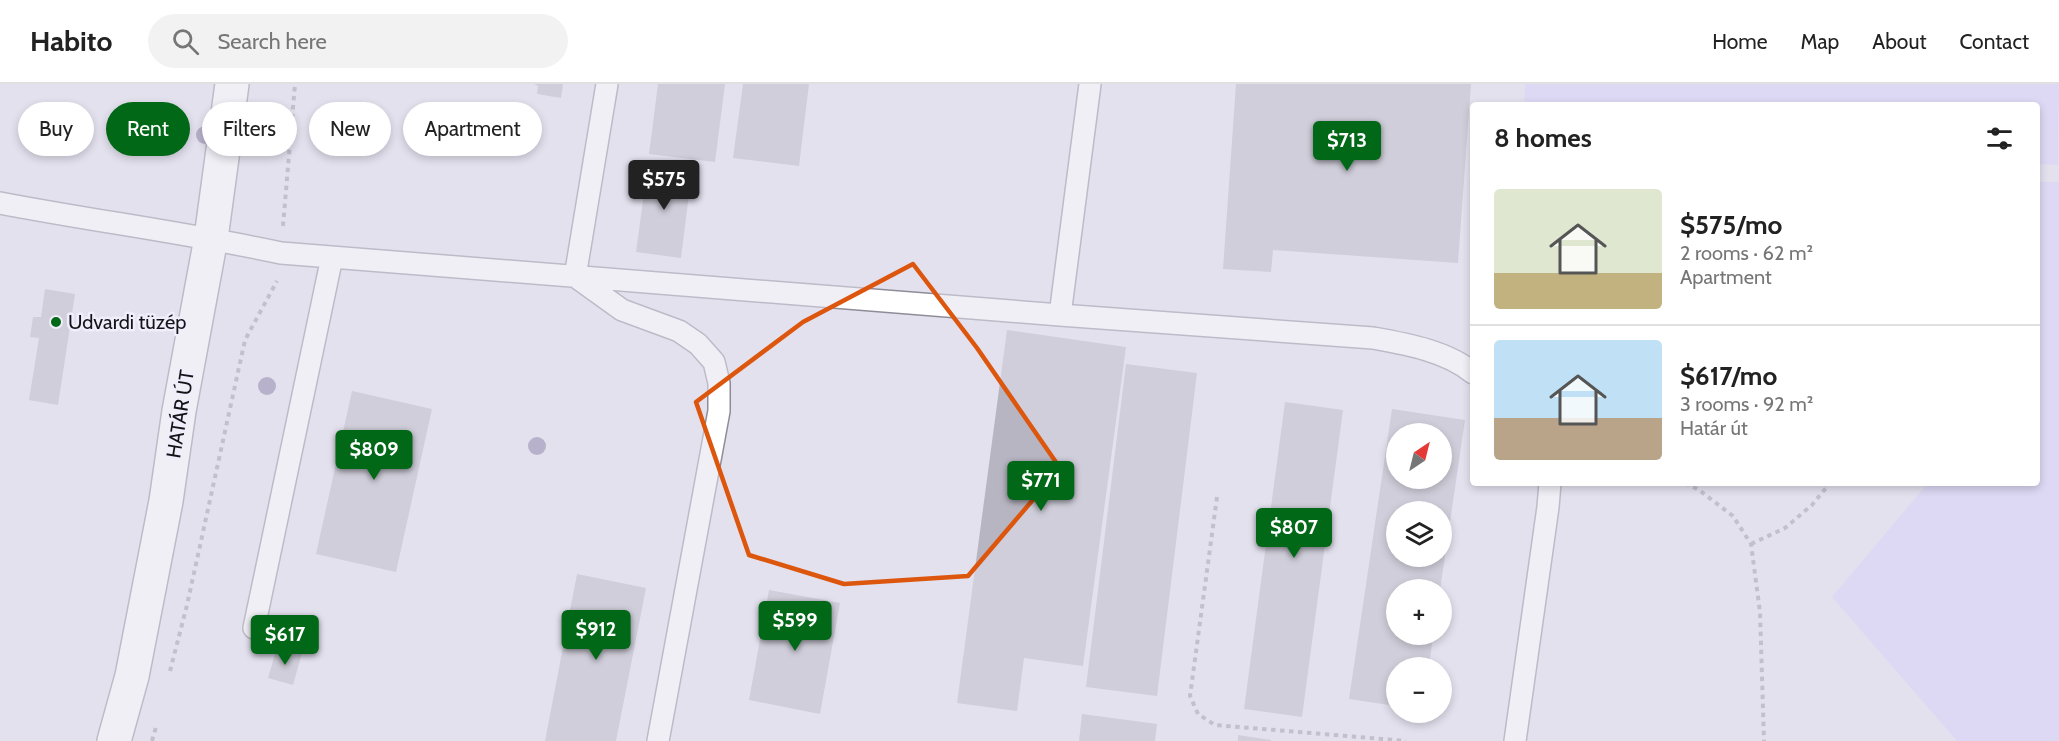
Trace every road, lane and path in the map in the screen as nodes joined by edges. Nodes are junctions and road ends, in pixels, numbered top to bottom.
1 (232, 84) edge
2 (295, 84) edge
3 (607, 84) edge
4 (1090, 84) edge
5 (0, 203) edge
6 (211, 238) junction
7 (281, 253) junction
8 (332, 257) junction
9 (575, 277) junction
10 (1060, 315) junction
11 (1470, 370) edge
12 (1550, 486) edge
13 (1691, 486) edge
14 (1828, 486) edge
15 (1217, 497) dead end
16 (1751, 544) junction
17 (254, 628) dead end
18 (170, 673) dead end
19 (158, 718) dead end
20 (114, 741) edge
21 (152, 741) edge
22 (657, 741) edge
23 (1406, 741) edge
24 (1515, 741) edge
25 (1764, 741) edge

1 - 6 main road, HATÁR ÚT
2 - 7 path
3 - 9 lane
4 - 10 lane
5 - 6 lane
6 - 7 lane
6 - 20 main road, HATÁR ÚT
7 - 8 lane
7 - 18 path
8 - 9 lane
8 - 17 lane
9 - 10 lane
9 - 22 lane
10 - 11 lane
12 - 24 lane
13 - 16 path
14 - 16 path
15 - 23 path
16 - 25 path
19 - 21 path

